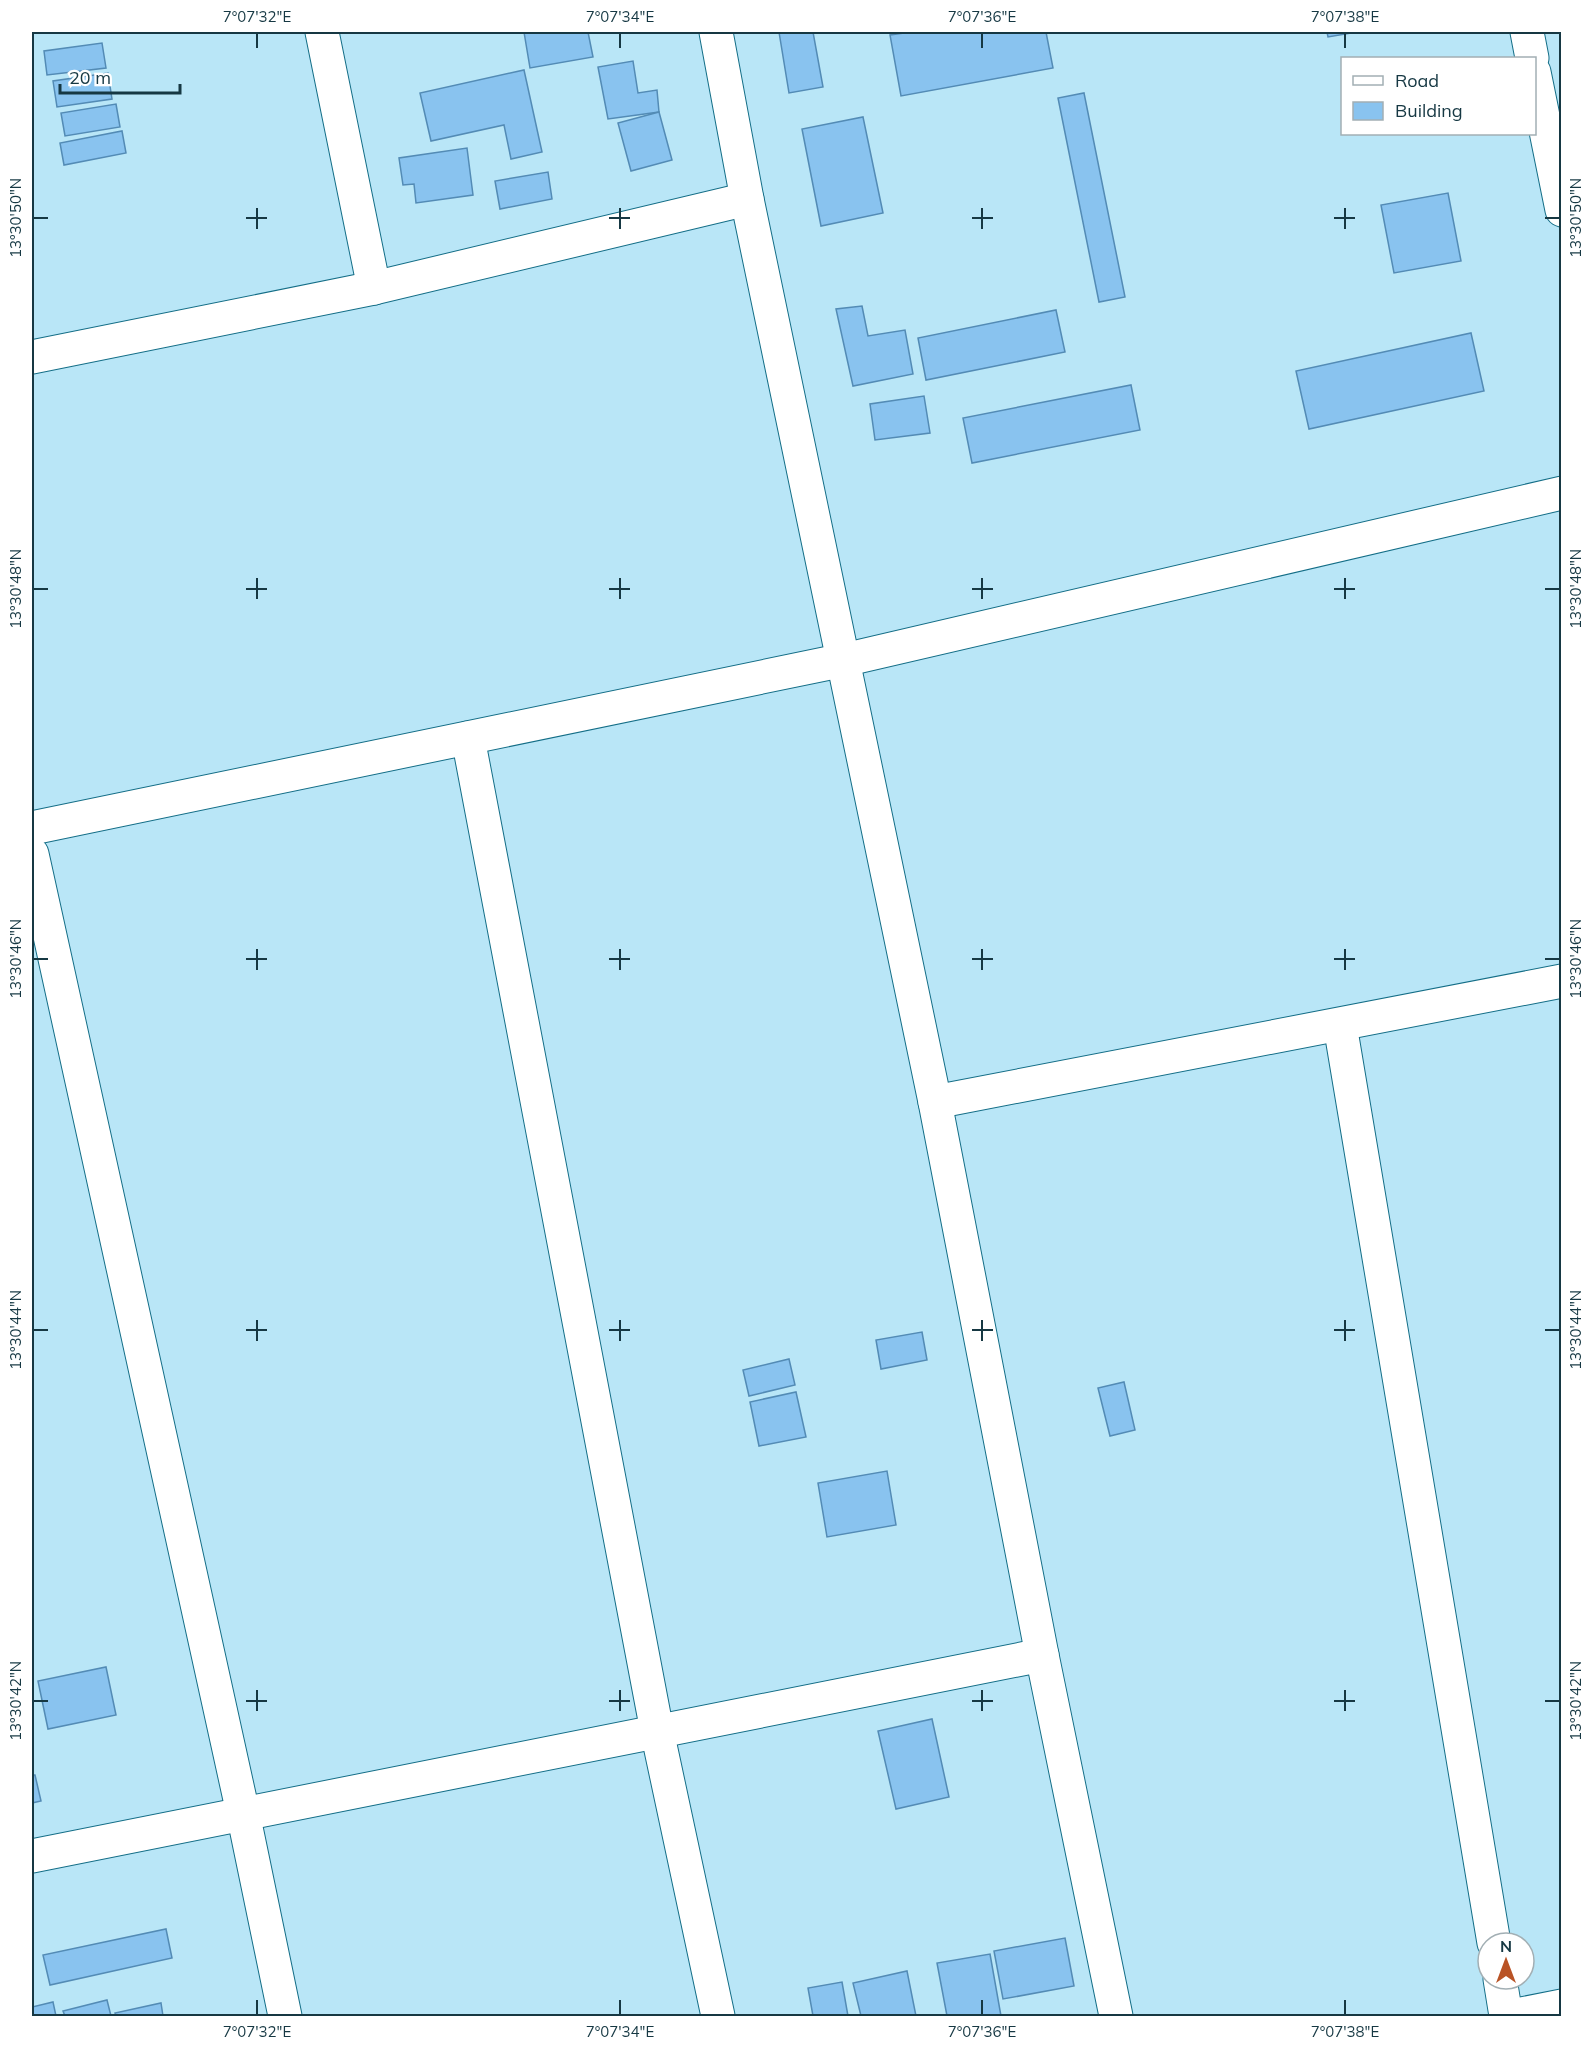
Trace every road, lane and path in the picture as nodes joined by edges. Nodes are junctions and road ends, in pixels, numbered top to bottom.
1 (322, 32) edge
2 (716, 32) edge
3 (1527, 32) edge
4 (1532, 57) edge
5 (1536, 82) edge
6 (747, 200) junction
7 (1562, 210) edge
8 (374, 288) junction
9 (32, 357) edge
10 (1562, 493) edge
11 (844, 660) junction
12 (468, 738) junction
13 (32, 828) edge
14 (32, 854) edge
15 (1562, 981) edge
16 (1340, 1025) junction
17 (935, 1102) junction
18 (1042, 1655) junction
19 (657, 1731) junction
20 (243, 1813) junction
21 (32, 1856) edge
22 (1492, 1931) edge
23 (1502, 1991) edge
24 (1562, 2006) edge
25 (285, 2016) edge
26 (718, 2016) edge
27 (1116, 2016) edge
28 (1506, 2016) edge
29 (1511, 2016) edge

1 - 8 street
2 - 6 street
3 - 4 street
5 - 7 street
6 - 8 street
6 - 11 street
8 - 9 street
10 - 11 street
11 - 12 street
11 - 17 street
12 - 13 street
12 - 19 street
14 - 20 street
15 - 16 street
16 - 17 street
16 - 22 street
17 - 18 street
18 - 19 street
18 - 27 street
19 - 20 street
19 - 26 street
20 - 21 street
20 - 25 street
23 - 28 street
24 - 29 street

